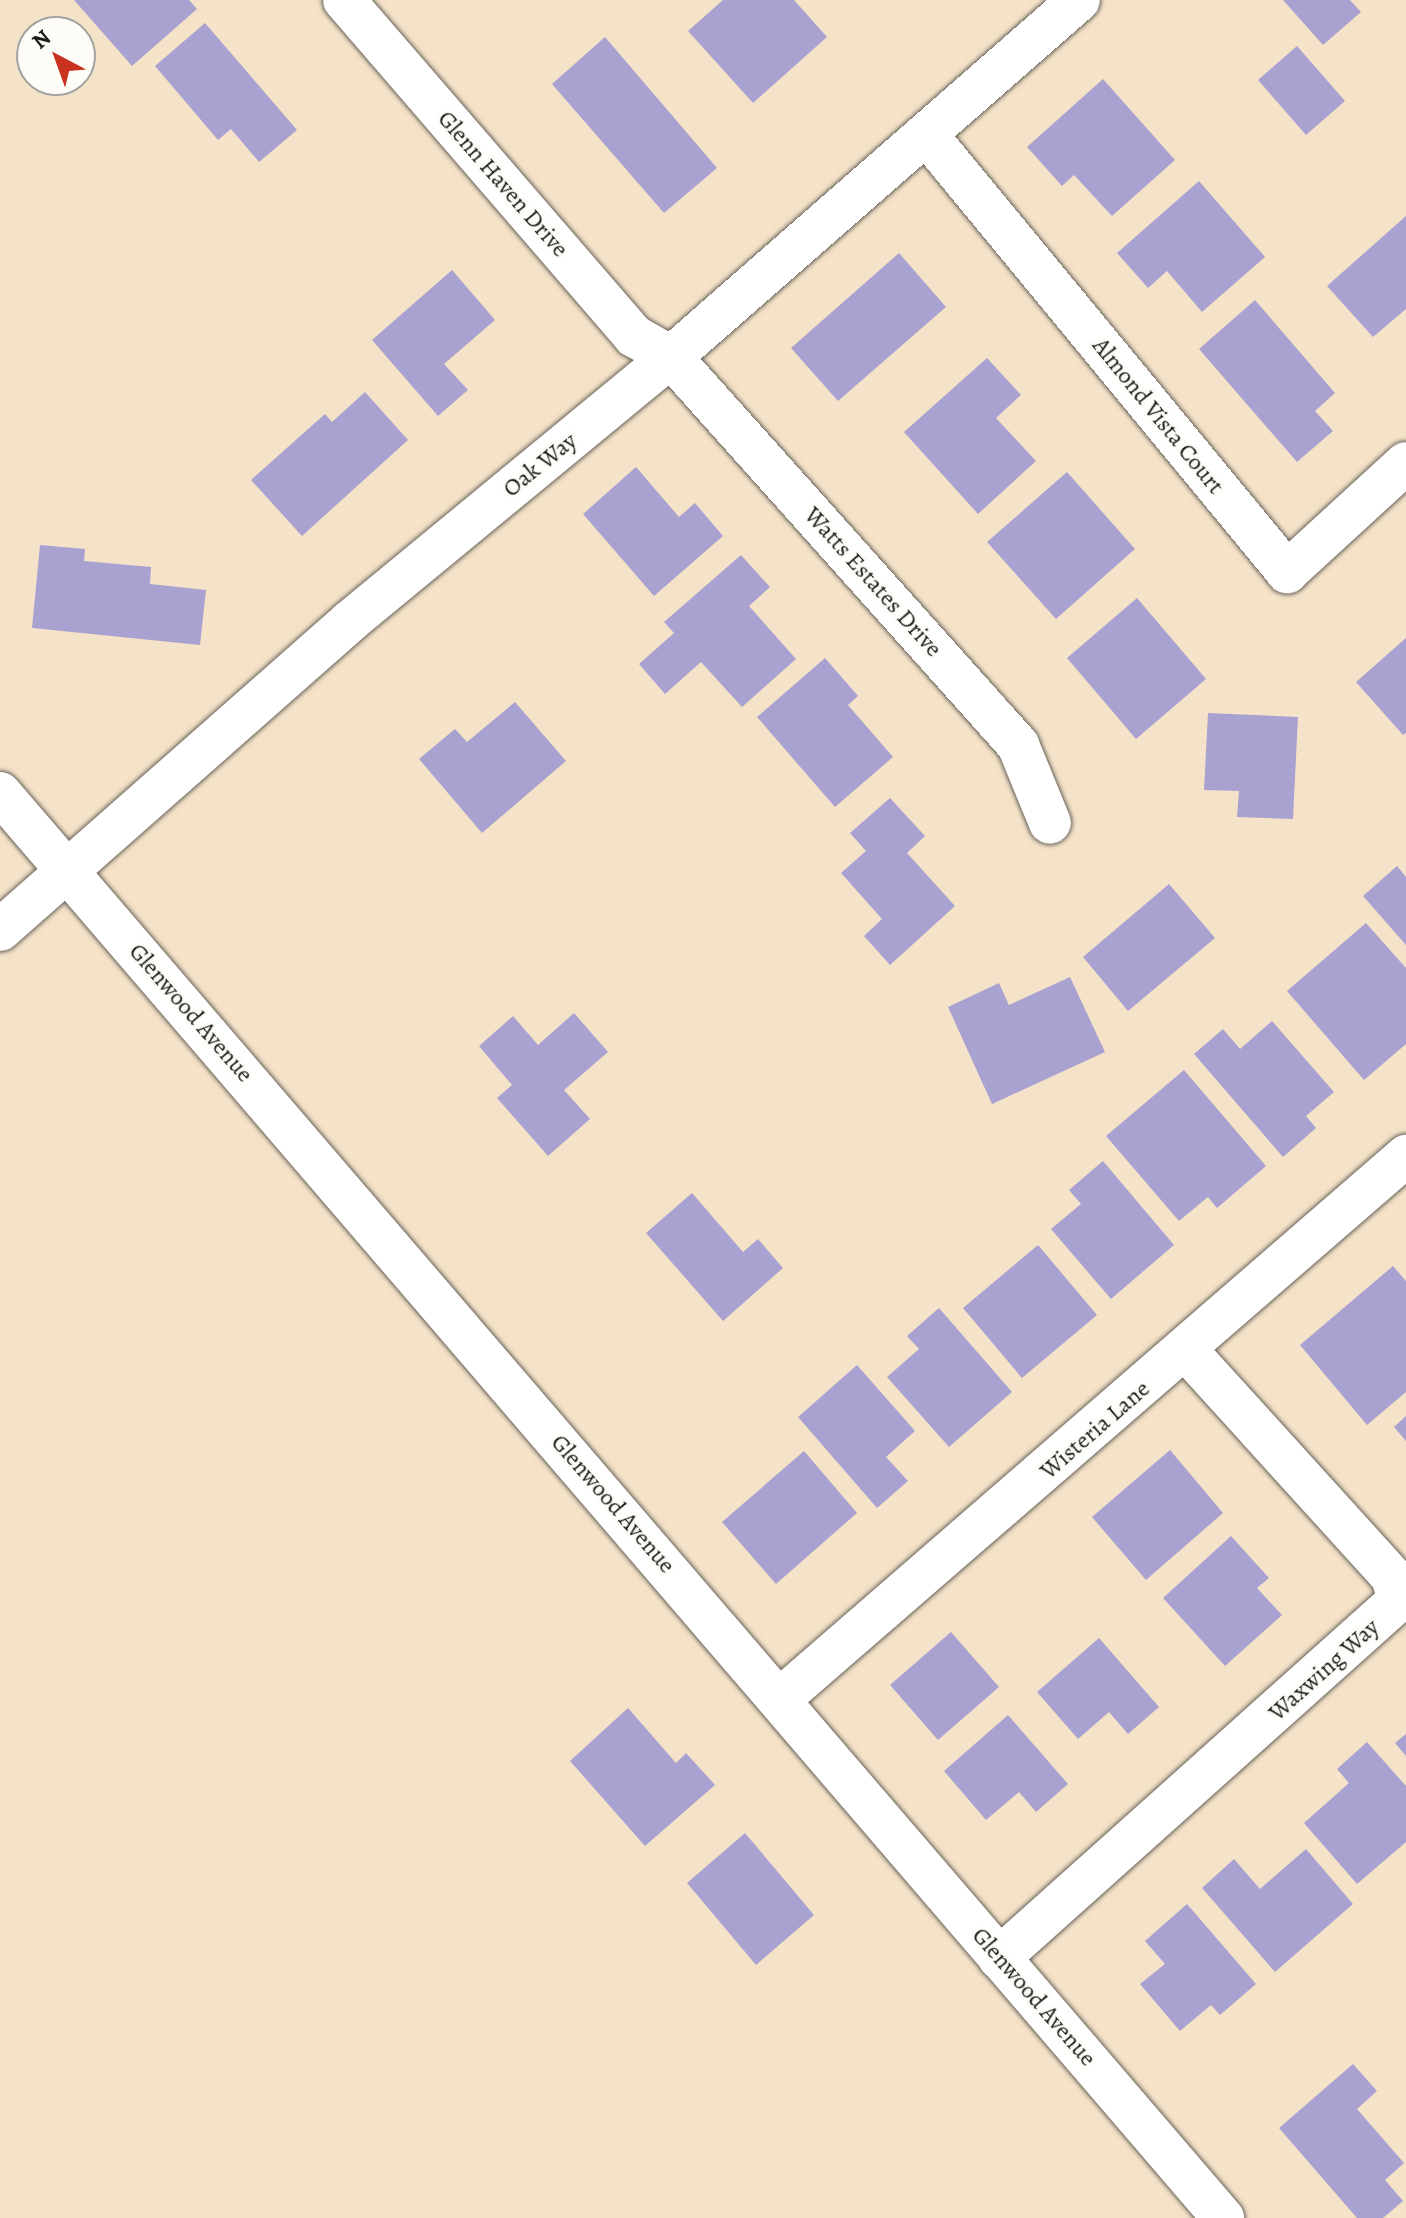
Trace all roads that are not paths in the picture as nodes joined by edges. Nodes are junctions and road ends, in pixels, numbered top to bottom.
1 (344, 0) edge
2 (1079, 0) edge
3 (926, 134) junction
4 (671, 357) junction
5 (1406, 463) edge
6 (0, 793) edge
7 (1050, 823) dead end
8 (68, 871) junction
9 (0, 930) edge
10 (1406, 1156) edge
11 (1187, 1351) junction
12 (780, 1699) junction
13 (999, 1958) junction
14 (1223, 2218) edge

1 - 4 street, Glenn Haven Drive
2 - 3 street, Oak Way
3 - 4 street, Oak Way
3 - 5 street, Almond Vista Court
4 - 7 street, Watts Estates Drive
4 - 8 street, Oak Way
6 - 8 street, Glenwood Avenue
8 - 9 street, Oak Way
8 - 12 street, Glenwood Avenue
10 - 11 street, Wisteria Lane
11 - 12 street, Wisteria Lane
11 - 13 street, Waxwing Way
12 - 13 street, Glenwood Avenue
13 - 14 street, Glenwood Avenue

